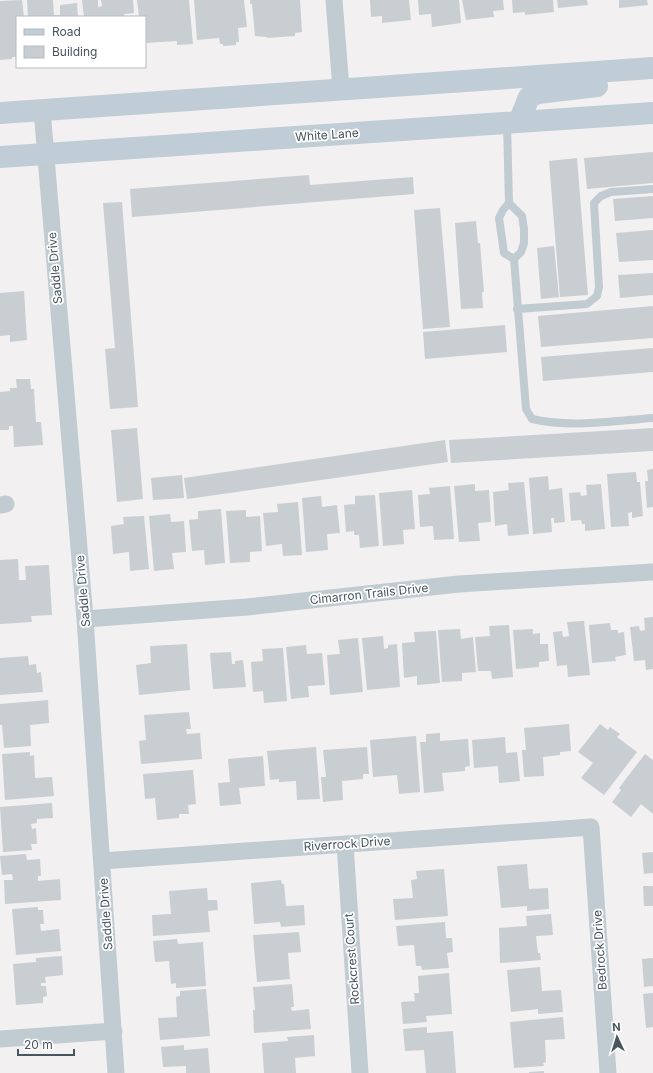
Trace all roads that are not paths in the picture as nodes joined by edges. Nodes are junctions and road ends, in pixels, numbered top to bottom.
1 (334, 0) edge
2 (649, 69) edge
3 (341, 89) junction
4 (42, 110) junction
5 (0, 113) edge
6 (653, 113) edge
7 (513, 123) junction
8 (45, 154) junction
9 (0, 158) edge
10 (653, 189) edge
11 (509, 203) junction
12 (514, 259) junction
13 (517, 309) junction
14 (653, 418) edge
15 (653, 572) edge
16 (86, 619) junction
17 (591, 828) joint
18 (344, 844) junction
19 (102, 861) junction
20 (114, 1031) junction
21 (0, 1039) edge
22 (116, 1073) edge
23 (360, 1073) edge
24 (608, 1073) edge

1 - 3 street
2 - 3 main road
2 - 7 main road
3 - 4 main road
4 - 5 main road
4 - 8 street, Saddle Drive
6 - 7 main road, White Lane
7 - 8 main road, White Lane
7 - 11 lane
8 - 9 main road, White Lane
8 - 16 street, Saddle Drive
10 - 13 lane
11 - 12 lane
11 - 12 lane
12 - 13 lane
13 - 14 lane
15 - 16 street, Cimarron Trails Drive
16 - 19 street, Saddle Drive
17 - 18 street, Riverrock Drive
17 - 24 street, Bedrock Drive
18 - 19 street, Riverrock Drive
18 - 23 street, Rockcrest Court
19 - 20 street, Saddle Drive
20 - 21 street
20 - 22 street, Saddle Drive

